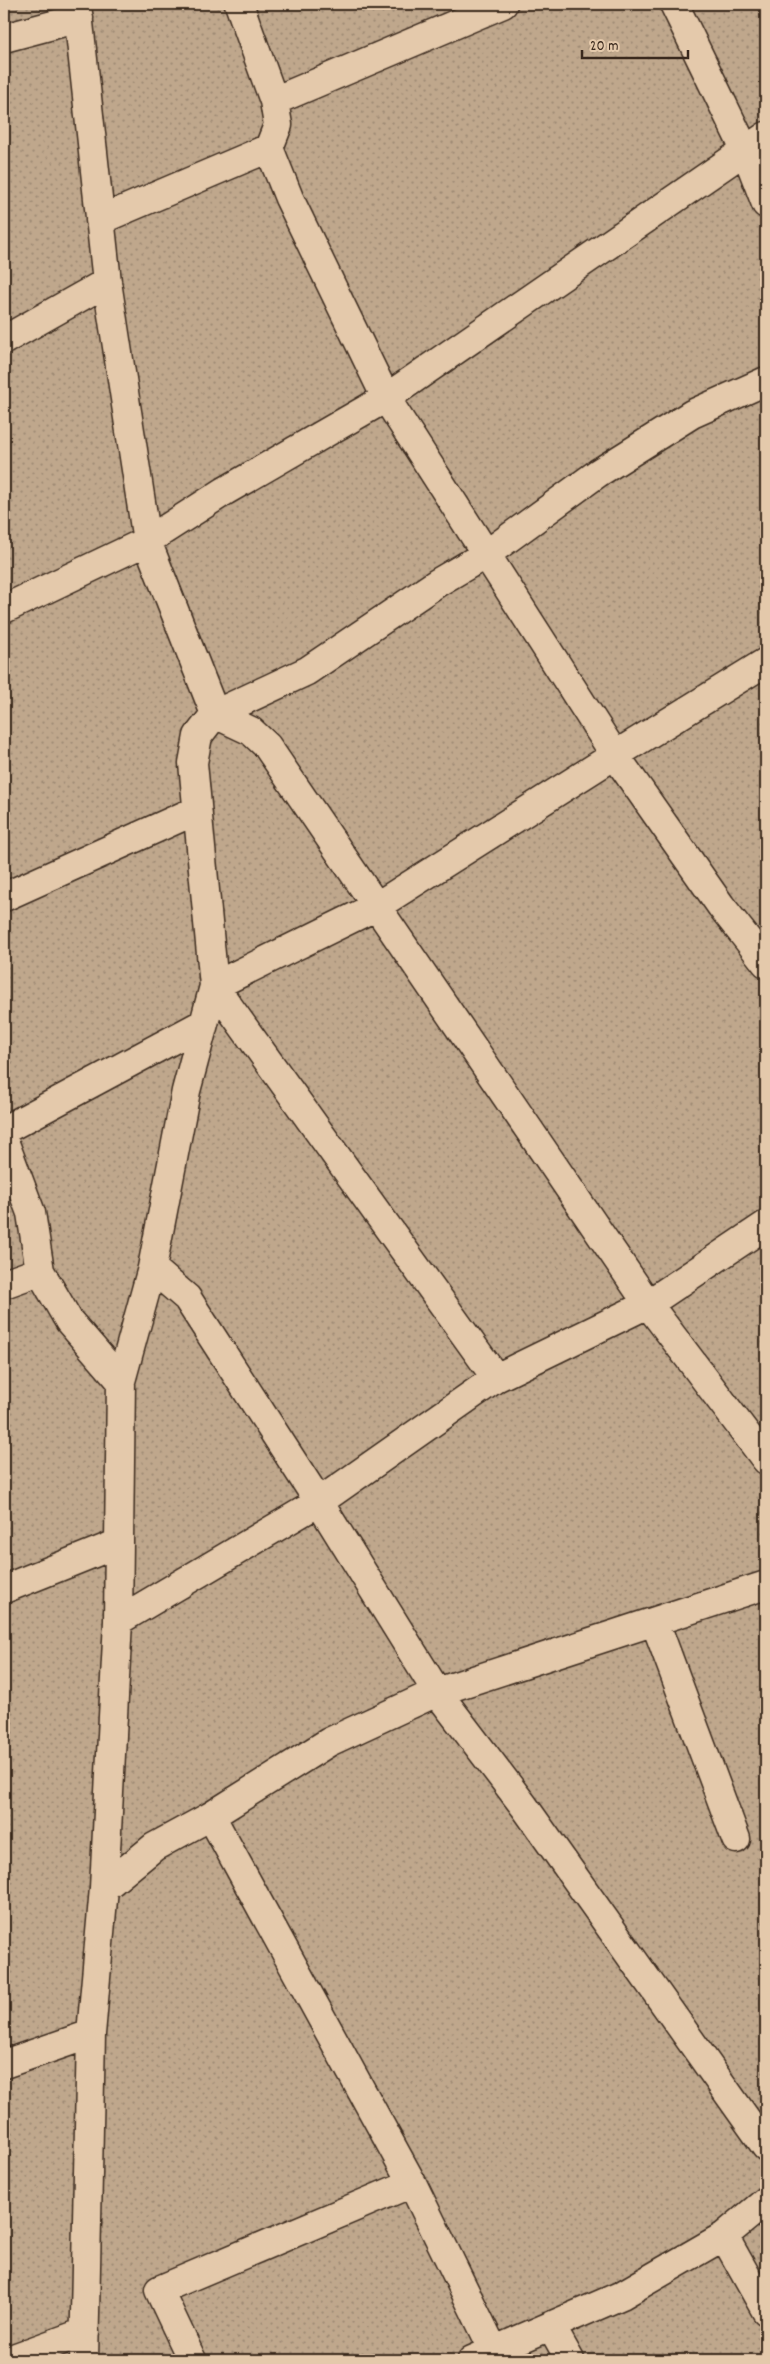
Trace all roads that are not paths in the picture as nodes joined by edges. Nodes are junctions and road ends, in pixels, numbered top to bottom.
1 (239, 4) edge
2 (502, 4) edge
3 (674, 4) edge
4 (78, 11) edge
5 (4, 38) edge
6 (274, 101) junction
7 (756, 144) edge
8 (269, 148) junction
9 (766, 204) edge
10 (100, 220) junction
11 (107, 282) junction
12 (4, 340) edge
13 (766, 382) edge
14 (386, 398) junction
15 (147, 541) junction
16 (488, 553) junction
17 (4, 609) edge
18 (766, 662) edge
19 (215, 714) junction
20 (615, 754) junction
21 (197, 810) junction
22 (4, 897) edge
23 (377, 906) junction
24 (766, 963) edge
25 (214, 986) junction
26 (204, 1024) junction
27 (4, 1130) edge
28 (4, 1141) edge
29 (766, 1225) edge
30 (152, 1268) junction
31 (40, 1271) junction
32 (4, 1284) edge
33 (648, 1304) junction
34 (496, 1378) junction
35 (121, 1381) junction
36 (766, 1460) edge
37 (319, 1502) junction
38 (119, 1542) junction
39 (766, 1585) edge
40 (4, 1589) edge
41 (118, 1621) junction
42 (655, 1622) junction
43 (436, 1692) junction
44 (211, 1816) junction
45 (736, 1839) dead end
46 (104, 1888) junction
47 (91, 2034) junction
48 (4, 2064) edge
49 (766, 2147) edge
50 (412, 2183) junction
51 (766, 2201) edge
52 (724, 2236) junction
53 (766, 2311) edge
54 (551, 2326) junction
55 (85, 2332) junction
56 (483, 2355) edge
57 (8, 2360) edge
58 (84, 2360) edge
59 (192, 2360) edge
60 (570, 2360) edge

1 - 6 street
2 - 6 street
3 - 7 street
4 - 5 street
4 - 10 street
6 - 8 street
7 - 9 street
7 - 14 street
8 - 10 street
8 - 14 street
10 - 11 street
11 - 12 street
11 - 15 street
13 - 16 street
14 - 15 street
14 - 16 street
15 - 17 street
15 - 19 street
16 - 19 street
16 - 20 street
18 - 20 street
19 - 21 street
19 - 23 street
20 - 23 street
20 - 24 street
21 - 22 street
21 - 25 street
23 - 25 street
23 - 33 street
25 - 26 street
25 - 34 street
26 - 27 street
26 - 30 street
28 - 31 street
29 - 33 street
30 - 35 street
30 - 37 street
31 - 32 street
31 - 35 street
33 - 34 street
33 - 36 street
34 - 37 street
35 - 38 street
37 - 41 street
37 - 43 street
38 - 40 street
38 - 41 street
39 - 42 street
41 - 46 street
42 - 43 street
42 - 45 street
43 - 44 street
43 - 49 street
44 - 46 street
44 - 50 street
46 - 47 street
47 - 48 street
47 - 55 street
50 - 56 street
50 - 59 street
51 - 52 street
52 - 53 street
52 - 54 street
54 - 56 street
54 - 60 street
55 - 57 street
55 - 58 street

